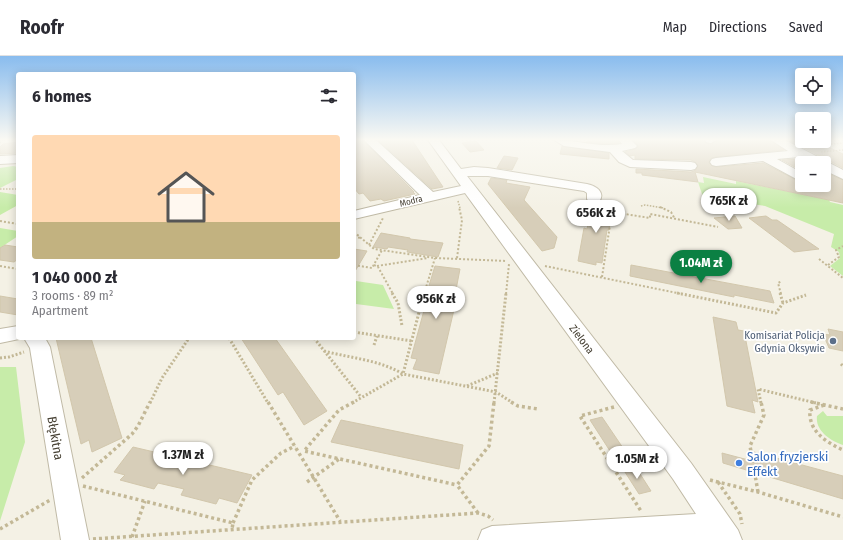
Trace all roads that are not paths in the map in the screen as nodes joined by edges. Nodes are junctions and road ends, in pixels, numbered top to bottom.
1 (394, 163) edge
2 (446, 163) edge
3 (629, 163) edge
4 (775, 163) edge
5 (691, 166) dead end
6 (831, 167) edge
7 (795, 174) edge
8 (843, 175) edge
9 (461, 187) junction
10 (429, 196) junction
11 (594, 199) dead end
12 (356, 214) edge
13 (16, 333) edge
14 (0, 336) edge
15 (37, 342) edge
16 (729, 526) edge
17 (493, 531) edge
18 (75, 540) edge

1 - 10 street
2 - 9 street, Zielona
3 - 5 street
4 - 7 street
6 - 8 street
9 - 10 street, Modra
9 - 11 street, Modra
9 - 16 street, Zielona
10 - 12 street, Modra
13 - 14 street
15 - 18 street, Błękitna
16 - 17 street

